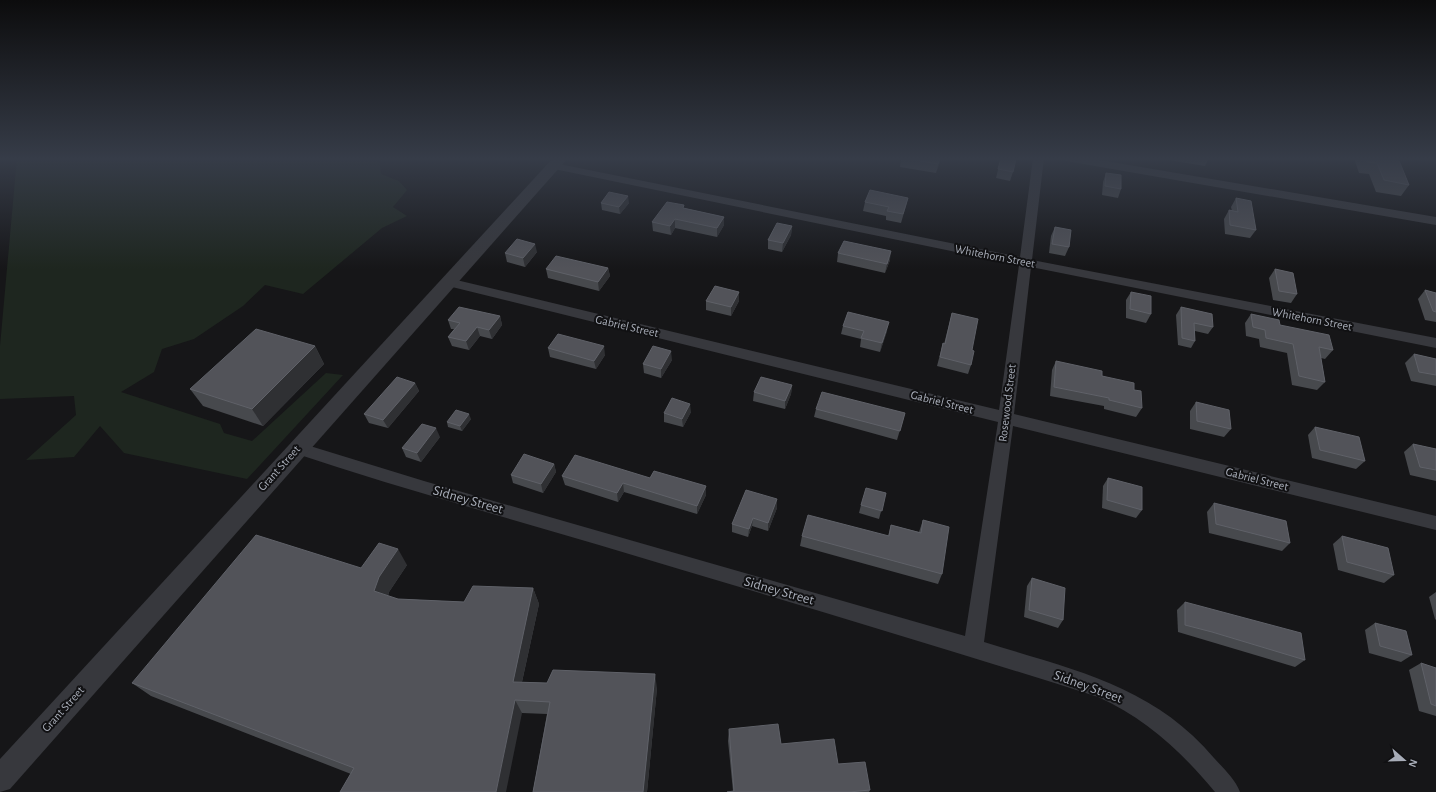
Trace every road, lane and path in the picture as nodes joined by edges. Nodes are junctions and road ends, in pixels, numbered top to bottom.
1 (527, 195) edge
2 (711, 195) edge
3 (1034, 195) edge
4 (1283, 195) edge
5 (1436, 221) edge
6 (1025, 262) junction
7 (448, 282) junction
8 (1436, 343) edge
9 (1006, 418) junction
10 (297, 448) junction
11 (1436, 523) edge
12 (973, 648) junction
13 (0, 779) edge
14 (1229, 792) edge

1 - 7 street, Grant Street
2 - 6 street, Whitehorn Street
3 - 6 street, Rosewood Street
4 - 5 street
6 - 8 street, Whitehorn Street
6 - 9 street, Rosewood Street
7 - 9 street, Gabriel Street
7 - 10 street, Grant Street
9 - 11 street, Gabriel Street
9 - 12 street, Rosewood Street
10 - 12 street, Sidney Street
10 - 13 street, Grant Street
12 - 14 street, Sidney Street

